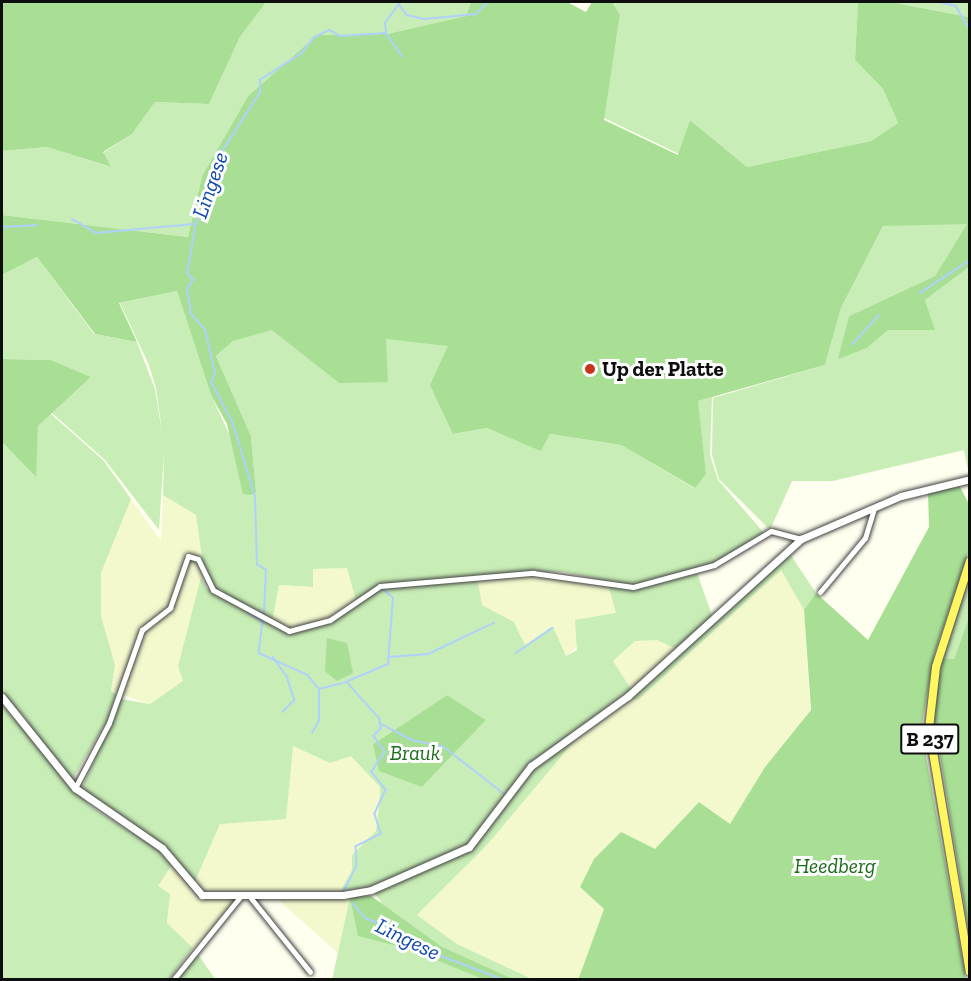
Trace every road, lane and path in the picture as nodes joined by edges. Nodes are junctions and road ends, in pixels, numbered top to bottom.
1 (969, 479) edge
2 (874, 509) junction
3 (801, 539) junction
4 (969, 561) edge
5 (820, 592) dead end
6 (2, 697) edge
7 (75, 788) junction
8 (240, 897) junction
9 (250, 897) junction
10 (310, 972) dead end
11 (969, 972) edge
12 (172, 980) edge

1 - 2 street
2 - 3 street
2 - 5 street
3 - 7 street
3 - 9 street
4 - 11 main road, B 237
6 - 7 street
7 - 8 street
8 - 9 street
8 - 12 street
9 - 10 street

